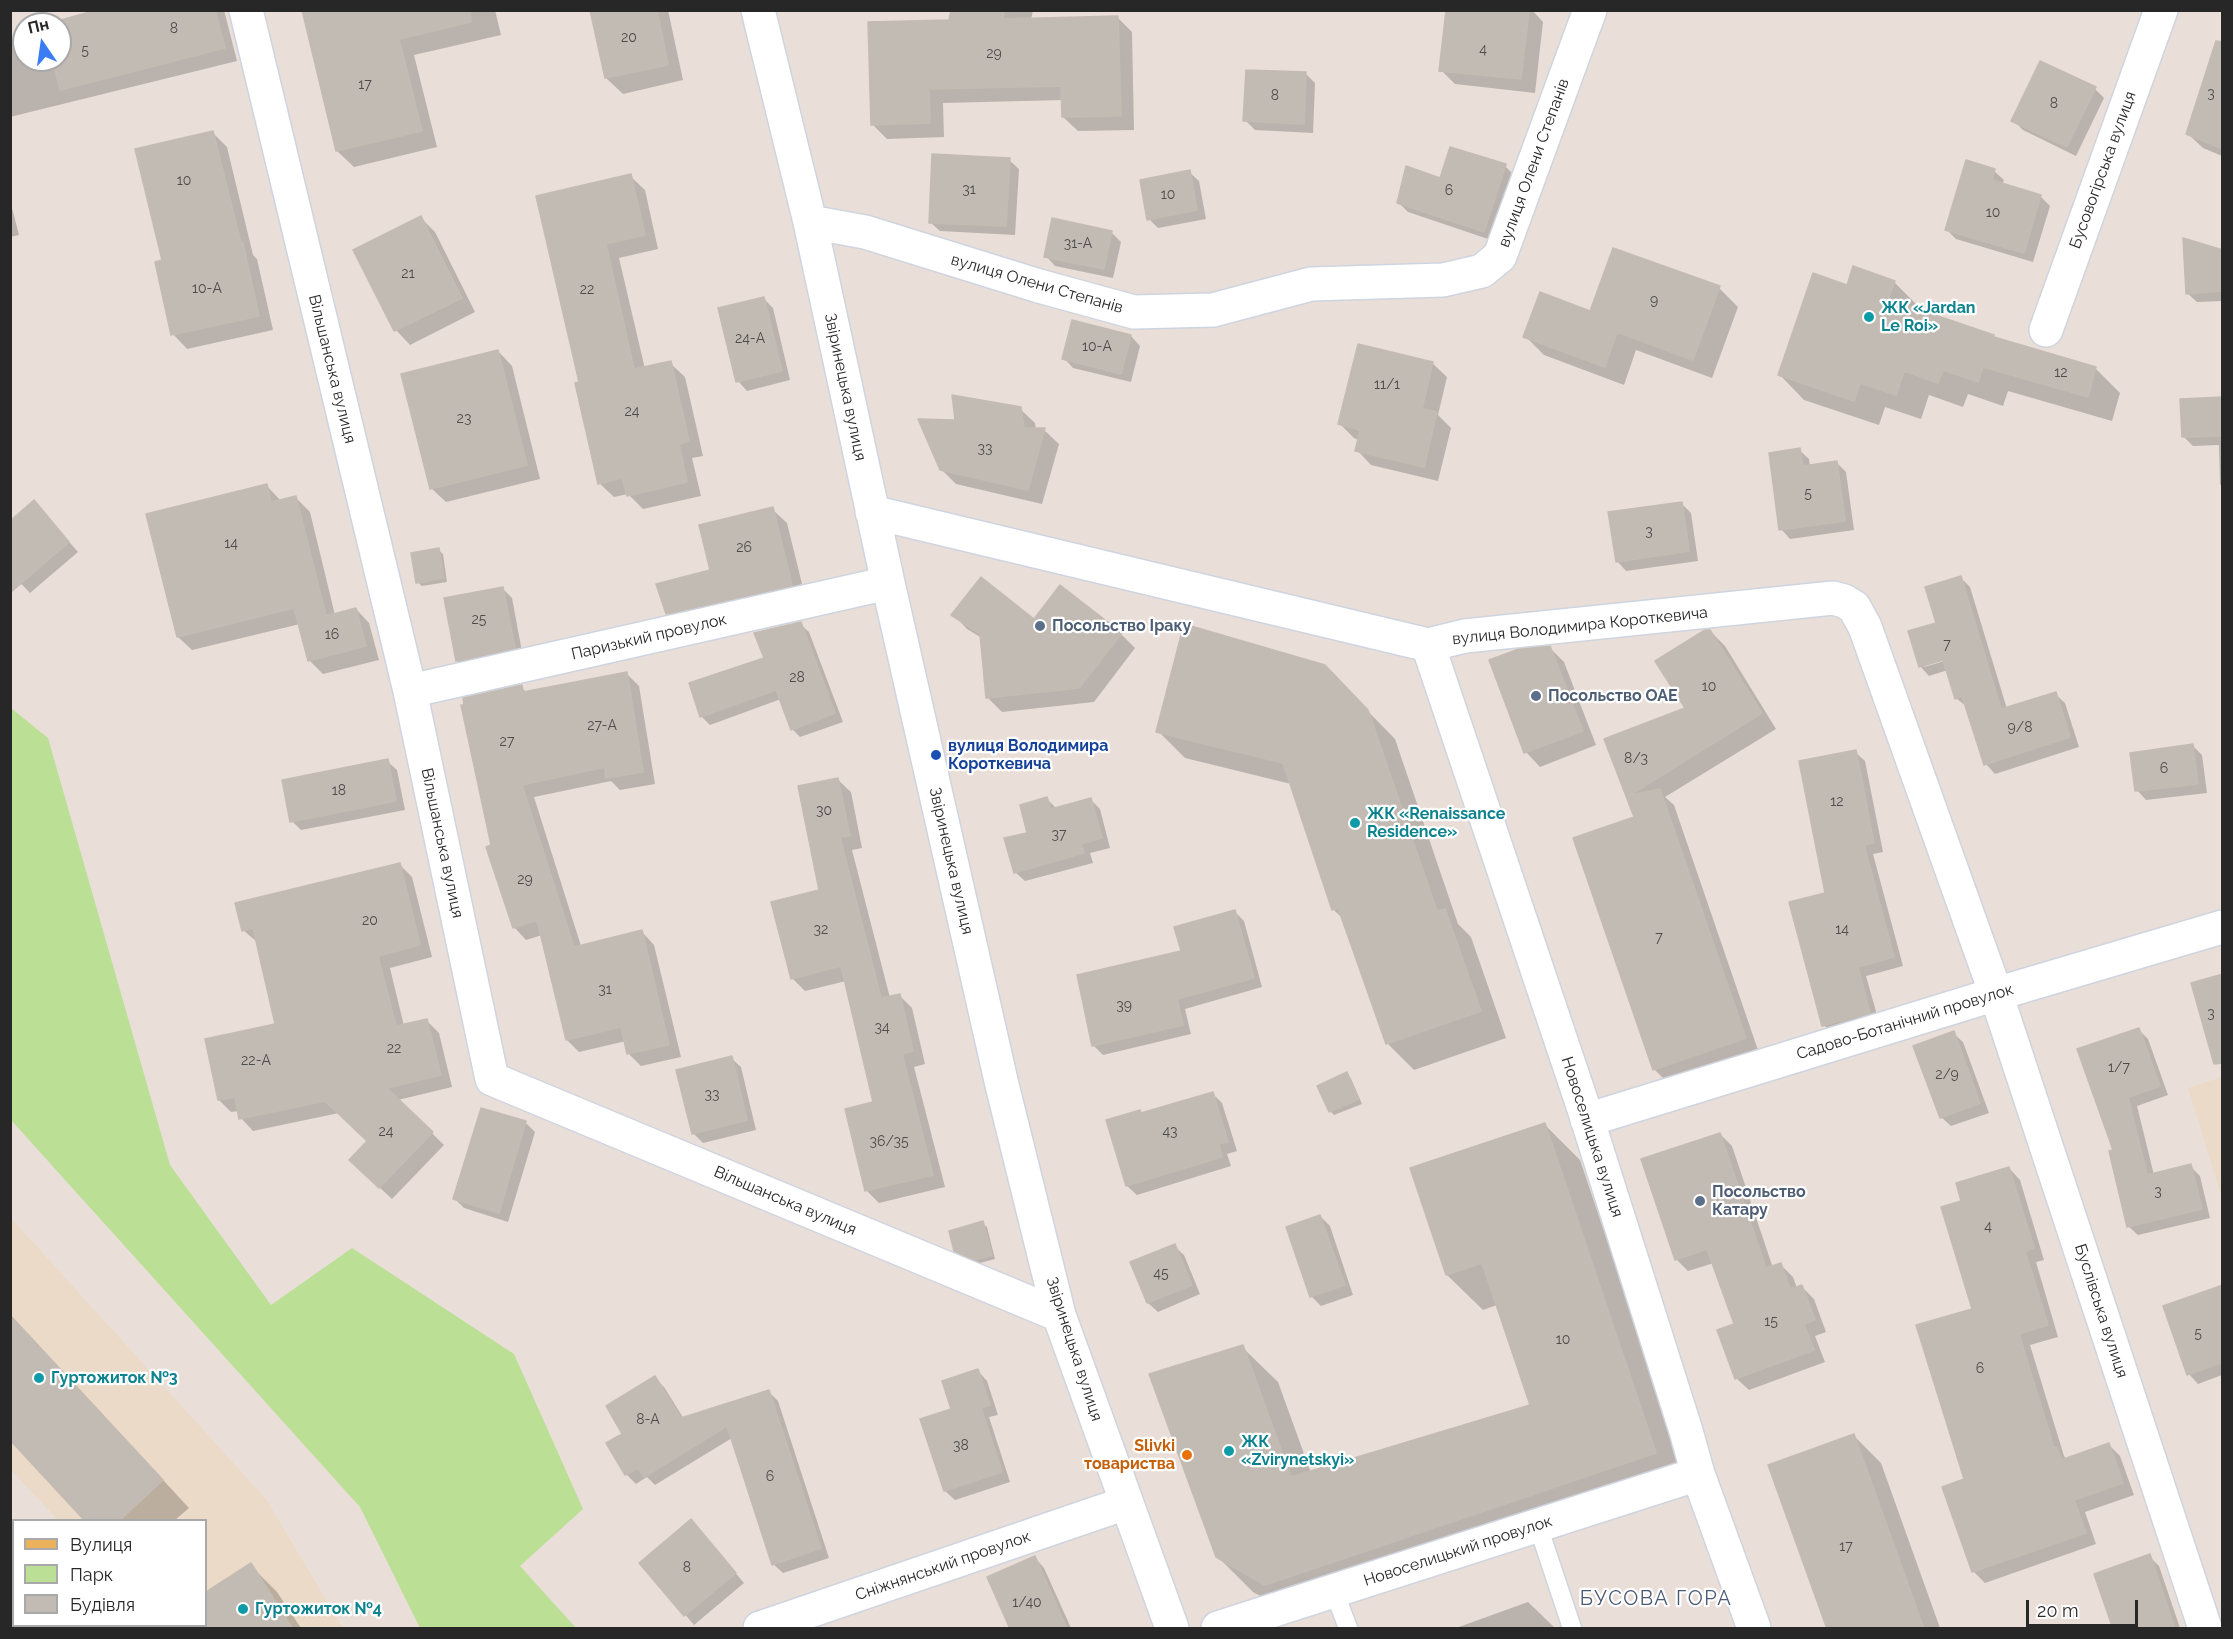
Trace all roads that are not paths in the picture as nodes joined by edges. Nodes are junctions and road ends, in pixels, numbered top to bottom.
1 (246, 10) edge
2 (758, 10) edge
3 (1590, 10) edge
4 (2161, 10) edge
5 (810, 222) junction
6 (2046, 330) dead end
7 (872, 512) junction
8 (888, 583) junction
9 (1428, 645) junction
10 (410, 691) junction
11 (2223, 927) edge
12 (1996, 994) junction
13 (1587, 1120) junction
14 (1059, 1316) junction
15 (1698, 1474) junction
16 (1126, 1503) junction
17 (1538, 1526) junction
18 (1334, 1591) junction
19 (760, 1629) edge
20 (1172, 1629) edge
21 (1218, 1629) edge
22 (1347, 1629) edge
23 (1572, 1629) edge
24 (1754, 1629) edge
25 (2205, 1629) edge

1 - 10 street, Вільшанська вулиця
2 - 5 street, Звіринецька вулиця
3 - 5 street, вулиця Олени Степанів
4 - 6 street, Бусовогірська вулиця
5 - 7 street, Звіринецька вулиця
7 - 8 street, Звіринецька вулиця
7 - 9 street, вулиця Володимира Короткевича
8 - 10 street, Паризький провулок
8 - 14 street, Звіринецька вулиця
9 - 12 street, вулиця Володимира Короткевича
9 - 13 street, Новоселицька вулиця
10 - 14 street, Вільшанська вулиця
11 - 12 street, Садово-Ботанічний провулок
12 - 13 street, Садово-Ботанічний провулок
12 - 25 street, Буслівська вулиця
13 - 15 street, Новоселицька вулиця
14 - 16 street, Звіринецька вулиця
15 - 17 street, Новоселицький провулок
15 - 24 street, Новоселицька вулиця
16 - 19 street, Сніжнянський провулок
16 - 20 street, Звіринецька вулиця
17 - 18 street, Новоселицький провулок
17 - 23 lane
18 - 21 street, Новоселицький провулок
18 - 22 lane

